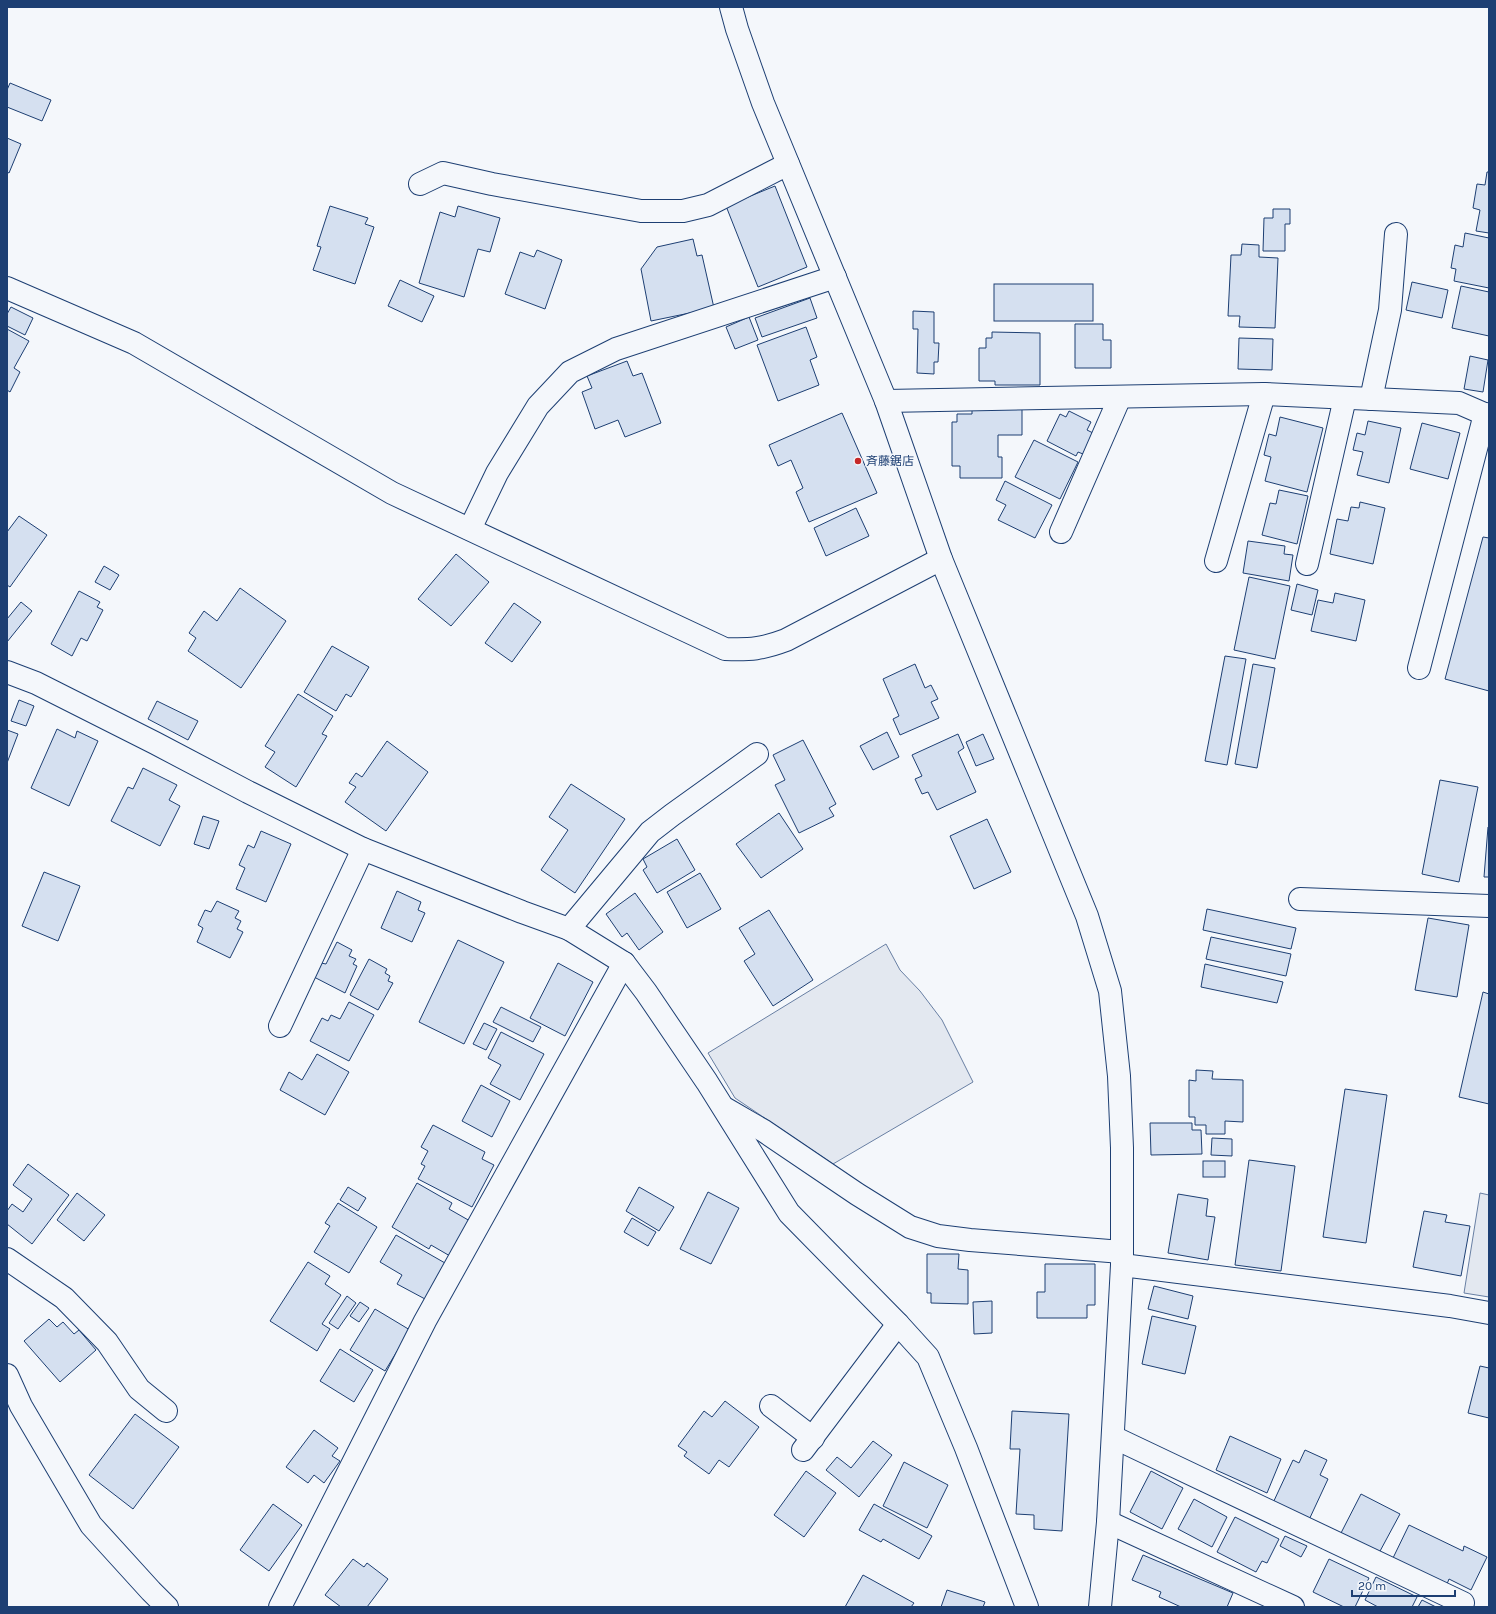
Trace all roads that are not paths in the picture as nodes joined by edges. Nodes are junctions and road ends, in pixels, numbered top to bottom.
1 (732, 7) edge
2 (788, 164) junction
3 (420, 184) dead end
4 (1396, 234) dead end
5 (835, 277) junction
6 (7, 288) edge
7 (1264, 394) junction
8 (1120, 397) junction
9 (1345, 398) junction
10 (1371, 399) junction
11 (886, 401) junction
12 (1487, 415) edge
13 (470, 529) junction
14 (1061, 532) dead end
15 (941, 559) junction
16 (1216, 561) dead end
17 (1307, 564) dead end
18 (1418, 668) dead end
19 (7, 672) edge
20 (757, 754) dead end
21 (363, 849) junction
22 (1300, 899) dead end
23 (1489, 906) edge
24 (569, 929) junction
25 (624, 964) junction
26 (280, 1026) dead end
27 (725, 1109) junction
28 (7, 1259) edge
29 (1122, 1259) junction
30 (1489, 1313) edge
31 (898, 1324) junction
32 (7, 1375) edge
33 (771, 1406) dead end
34 (166, 1411) dead end
35 (1113, 1437) junction
36 (1108, 1522) junction
37 (1463, 1603) dead end
38 (285, 1605) edge
39 (167, 1607) edge
40 (1027, 1607) edge
41 (1100, 1607) edge
42 (1293, 1607) edge

1 - 2 street
2 - 3 street
2 - 5 street
4 - 10 street
5 - 11 street
5 - 13 street
6 - 13 street
7 - 8 street
7 - 9 street
7 - 16 street
8 - 11 street
8 - 14 street
9 - 10 street
9 - 17 street
10 - 12 street
11 - 15 street
12 - 18 street
13 - 15 street
15 - 29 street
19 - 21 street
20 - 24 street
21 - 24 street
21 - 26 street
22 - 23 street
24 - 25 street
25 - 27 street
25 - 38 street
27 - 29 street
27 - 31 street
28 - 34 street
29 - 30 street
29 - 35 street
31 - 33 street
31 - 40 street
32 - 39 street
35 - 36 street
35 - 37 street
36 - 41 street
36 - 42 street

